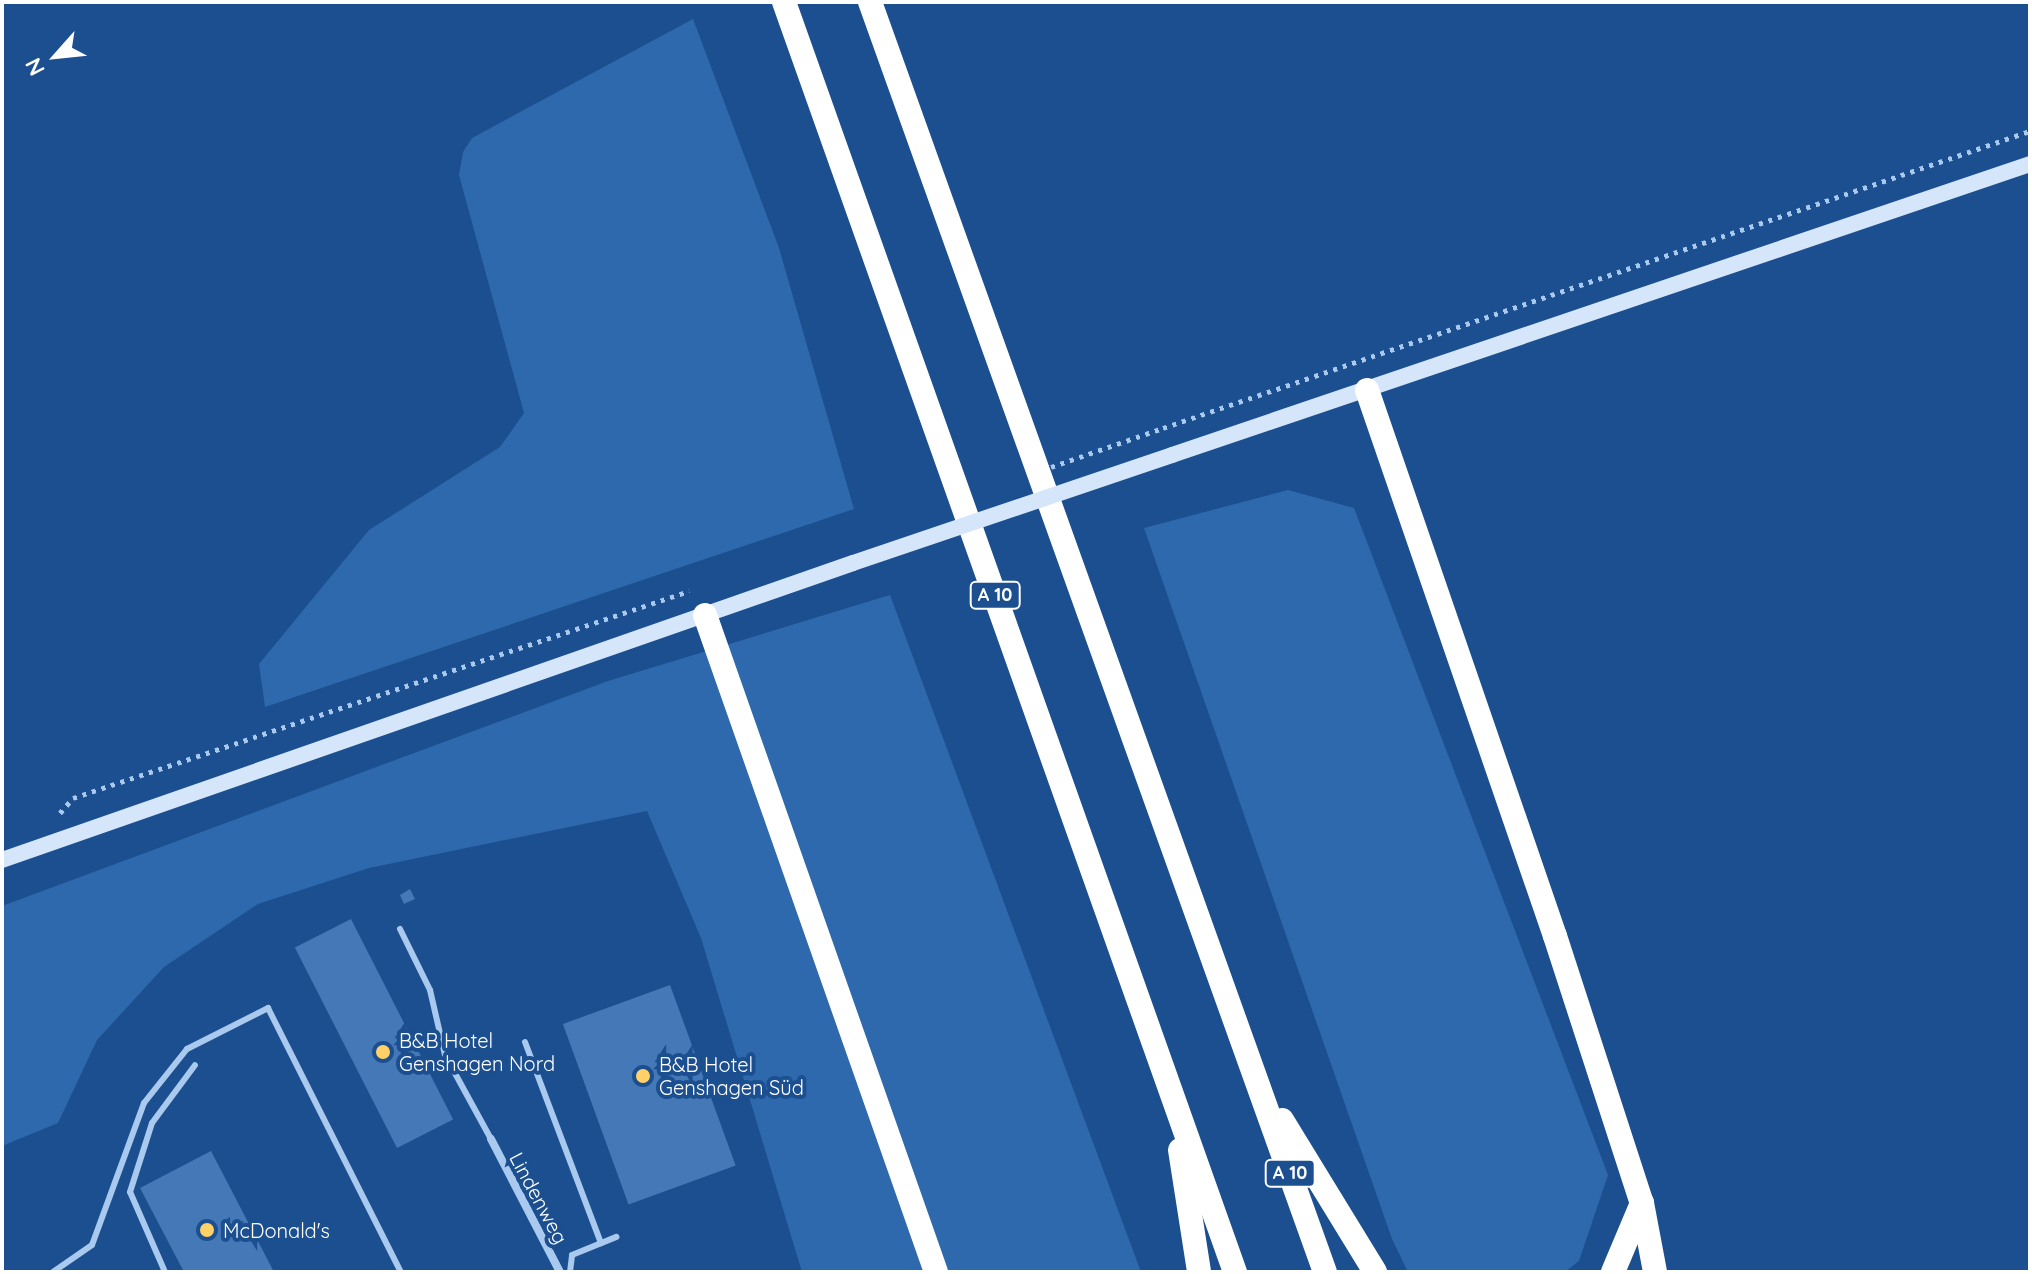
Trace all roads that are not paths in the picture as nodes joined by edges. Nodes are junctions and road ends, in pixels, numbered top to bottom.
1 (784, 2) edge
2 (870, 2) edge
3 (2030, 164) edge
4 (1367, 390) junction
5 (705, 615) junction
6 (2, 860) edge
7 (400, 929) dead end
8 (525, 1042) dead end
9 (195, 1065) dead end
10 (1255, 1074) junction
11 (1171, 1092) junction
12 (491, 1139) joint
13 (1642, 1203) junction
14 (616, 1237) dead end
15 (601, 1243) junction
16 (53, 1272) edge
17 (165, 1272) edge
18 (401, 1272) edge
19 (560, 1272) edge
20 (570, 1272) edge
21 (936, 1272) edge
22 (1199, 1272) edge
23 (1235, 1272) edge
24 (1325, 1272) edge
25 (1375, 1272) edge
26 (1613, 1272) edge
27 (1655, 1272) edge

1 - 11 highway, A 10
2 - 10 highway, A 10
3 - 4 street
4 - 5 street, bridge
4 - 13 highway
5 - 6 street
5 - 21 highway
7 - 12 lane
8 - 15 lane
9 - 17 lane
10 - 24 highway, A 10
10 - 25 highway
11 - 22 highway
11 - 23 highway, A 10
12 - 19 street, Lindenweg
13 - 26 highway
13 - 27 highway
14 - 15 lane
15 - 20 lane
16 - 18 lane

